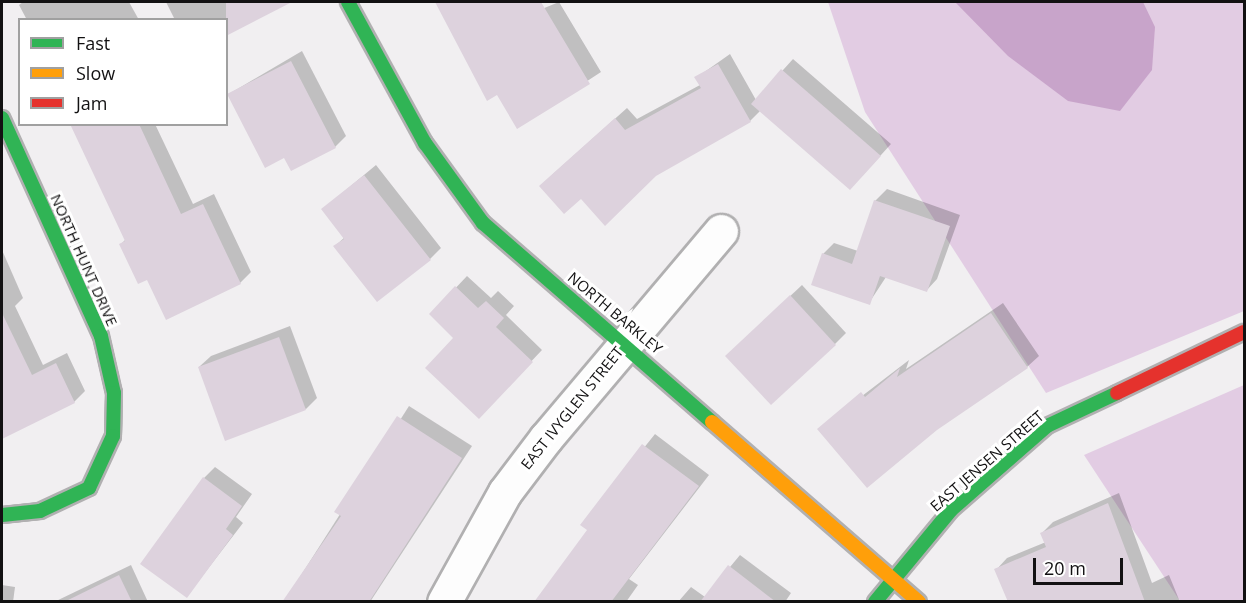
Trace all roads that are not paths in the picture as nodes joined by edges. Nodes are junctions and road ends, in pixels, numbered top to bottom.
1 (348, 2) edge
2 (2, 118) edge
3 (721, 231) dead end
4 (1245, 332) edge
5 (624, 343) junction
6 (2, 515) edge
7 (894, 575) junction
8 (444, 602) edge
9 (875, 602) edge
10 (919, 602) edge

1 - 5 street, NORTH BARKLEY
2 - 6 street, NORTH HUNT DRIVE
3 - 5 street, EAST IVYGLEN STREET
4 - 7 street, EAST JENSEN STREET
5 - 7 street, NORTH BARKLEY
5 - 8 street, EAST IVYGLEN STREET
7 - 9 street, EAST JENSEN STREET
7 - 10 street, NORTH BARKLEY

